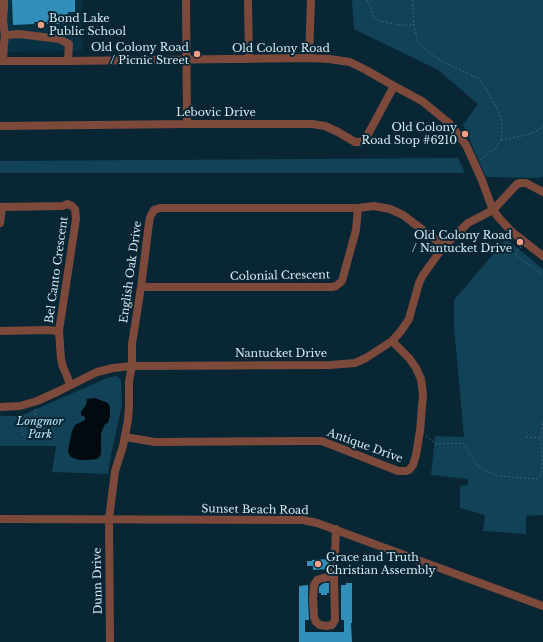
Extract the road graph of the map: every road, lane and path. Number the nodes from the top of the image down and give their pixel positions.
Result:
1 (4, 0) edge
2 (186, 0) edge
3 (248, 0) edge
4 (311, 0) edge
5 (367, 0) edge
6 (413, 0) edge
7 (414, 25) junction
8 (5, 38) junction
9 (309, 58) junction
10 (249, 59) junction
11 (187, 60) junction
12 (2, 61) edge
13 (68, 61) junction
14 (394, 86) junction
15 (187, 124) junction
16 (0, 126) edge
17 (543, 126) edge
18 (500, 140) junction
19 (475, 164) junction
20 (543, 192) edge
21 (1, 207) edge
22 (358, 208) junction
23 (493, 210) junction
24 (0, 223) edge
25 (525, 241) junction
26 (444, 246) junction
27 (543, 256) edge
28 (543, 274) edge
29 (141, 287) junction
30 (0, 331) edge
31 (59, 331) junction
32 (392, 341) junction
33 (132, 366) junction
34 (70, 385) junction
35 (0, 408) edge
36 (35, 409) dead end
37 (21, 414) dead end
38 (34, 421) junction
39 (543, 421) edge
40 (31, 422) junction
41 (420, 431) junction
42 (36, 435) junction
43 (125, 437) junction
44 (526, 437) dead end
45 (542, 437) edge
46 (0, 519) edge
47 (109, 520) junction
48 (336, 530) junction
49 (334, 576) junction
50 (543, 606) edge
51 (110, 642) edge

1 - 8 street
2 - 11 street
3 - 10 street
4 - 9 street
5 - 7 path
6 - 7 path
7 - 18 path
8 - 12 street
8 - 13 street
9 - 10 street, Old Colony Road
9 - 14 street, Old Colony Road
10 - 11 street, Old Colony Road
11 - 13 street, Old Colony Road
11 - 15 street
12 - 13 street, Old Colony Road
14 - 15 street, Lebovic Drive
14 - 19 street, Old Colony Road
15 - 16 street, Lebovic Drive
17 - 18 path
18 - 19 path
19 - 23 street, Old Colony Road
20 - 23 street
21 - 24 street
21 - 31 street, Bel Canto Crescent
22 - 26 street, English Oak Drive
22 - 29 street, Colonial Crescent
22 - 29 street, English Oak Drive
23 - 25 street, Old Colony Road
23 - 26 street, Nantucket Drive
25 - 27 street, Old Colony Road
25 - 28 path
26 - 32 street, Nantucket Drive
29 - 33 street, English Oak Drive
30 - 31 street
31 - 34 street, Bel Canto Crescent
32 - 33 street, Nantucket Drive
32 - 41 street, Antique Drive
33 - 34 street, Nantucket Drive
33 - 43 street, English Oak Drive
34 - 35 street, Nantucket Drive
36 - 38 path
37 - 40 path
38 - 40 path
38 - 42 path
39 - 45 path
40 - 42 path
40 - 42 path
41 - 43 street, Antique Drive
41 - 45 path
43 - 47 street, English Oak Drive
44 - 45 path
46 - 47 street, Sunset Beach Road
47 - 48 street, Sunset Beach Road
47 - 51 street, Dunn Drive
48 - 49 street
48 - 50 street, Sunset Beach Road
49 - 49 street

